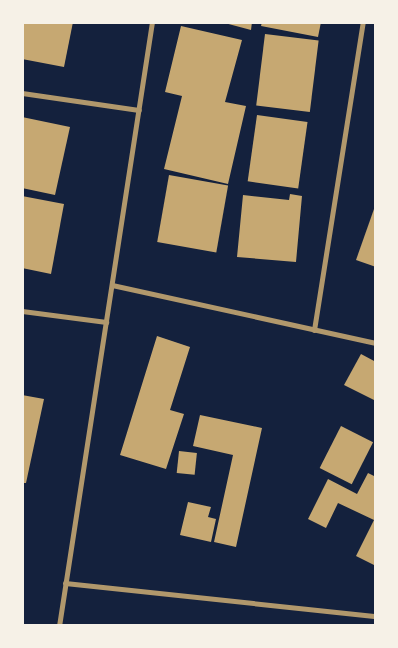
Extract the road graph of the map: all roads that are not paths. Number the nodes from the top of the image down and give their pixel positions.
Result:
1 (152, 22) edge
2 (363, 22) edge
3 (22, 93) edge
4 (139, 110) junction
5 (112, 285) junction
6 (22, 311) edge
7 (106, 322) junction
8 (314, 330) junction
9 (376, 344) edge
10 (66, 583) junction
11 (376, 616) edge
12 (59, 626) edge

1 - 4 street
2 - 8 street
3 - 4 street
4 - 5 street
5 - 7 street
5 - 8 street
6 - 7 street
7 - 10 street
8 - 9 street
10 - 11 street
10 - 12 street

